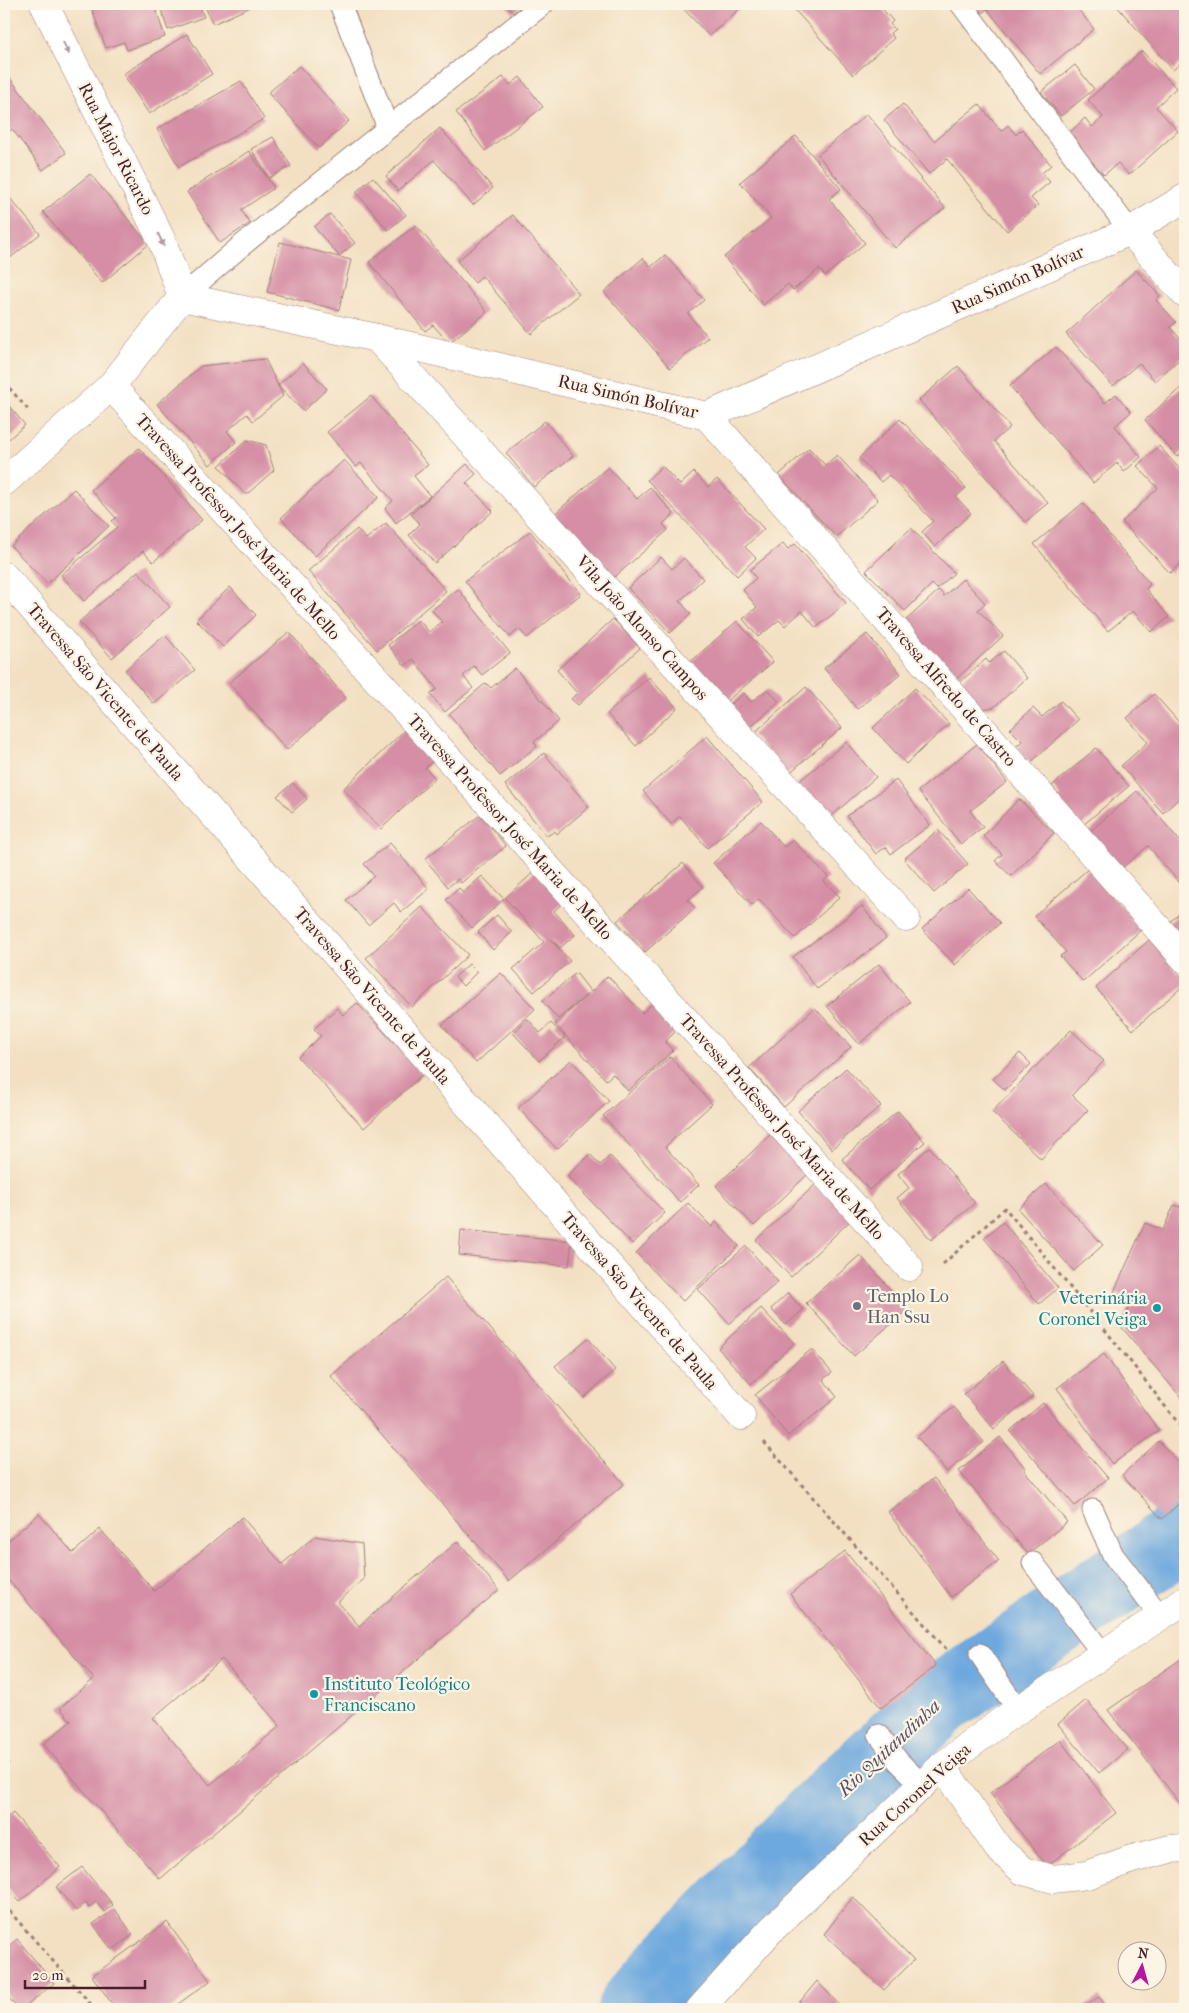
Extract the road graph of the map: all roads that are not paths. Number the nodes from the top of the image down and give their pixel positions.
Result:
1 (44, 4) edge
2 (340, 4) edge
3 (542, 4) edge
4 (961, 4) edge
5 (388, 128) junction
6 (1185, 198) edge
7 (1130, 231) junction
8 (1185, 294) edge
9 (182, 297) junction
10 (377, 338) junction
11 (111, 386) junction
12 (707, 416) junction
13 (4, 482) edge
14 (4, 576) edge
15 (906, 918) dead end
16 (1185, 959) edge
17 (908, 1267) road end
18 (741, 1416) road end
19 (1093, 1510) dead end
20 (1033, 1563) dead end
21 (1185, 1600) edge
22 (1160, 1616) junction
23 (980, 1654) dead end
24 (1103, 1654) junction
25 (1018, 1710) junction
26 (879, 1735) dead end
27 (942, 1766) junction
28 (922, 1785) junction
29 (1185, 1848) edge
30 (700, 2009) edge

1 -> 9 street, Rua Major Ricardo
2 - 5 lane
3 - 5 lane
4 - 7 lane
5 - 9 lane
6 - 7 street, Rua Simón Bolívar
7 - 8 street
7 - 12 street, Rua Simón Bolívar
9 - 10 street, Rua Simón Bolívar
9 - 11 street
10 - 12 street, Rua Simón Bolívar
10 - 15 street, Vila João Alonso Campos
11 - 13 street
11 - 17 street, Travessa Professor José Maria de Mello
12 - 16 street, Travessa Alfredo de Castro
14 - 18 street, Travessa São Vicente de Paula
19 - 22 lane
20 - 24 lane
21 - 22 street, Rua Coronel Veiga
22 - 24 street, Rua Coronel Veiga
23 - 25 lane
24 - 25 street, Rua Coronel Veiga
25 - 27 street, Rua Coronel Veiga
26 - 28 lane
27 - 28 street, Rua Coronel Veiga
27 - 29 street
28 - 30 street, Rua Coronel Veiga

